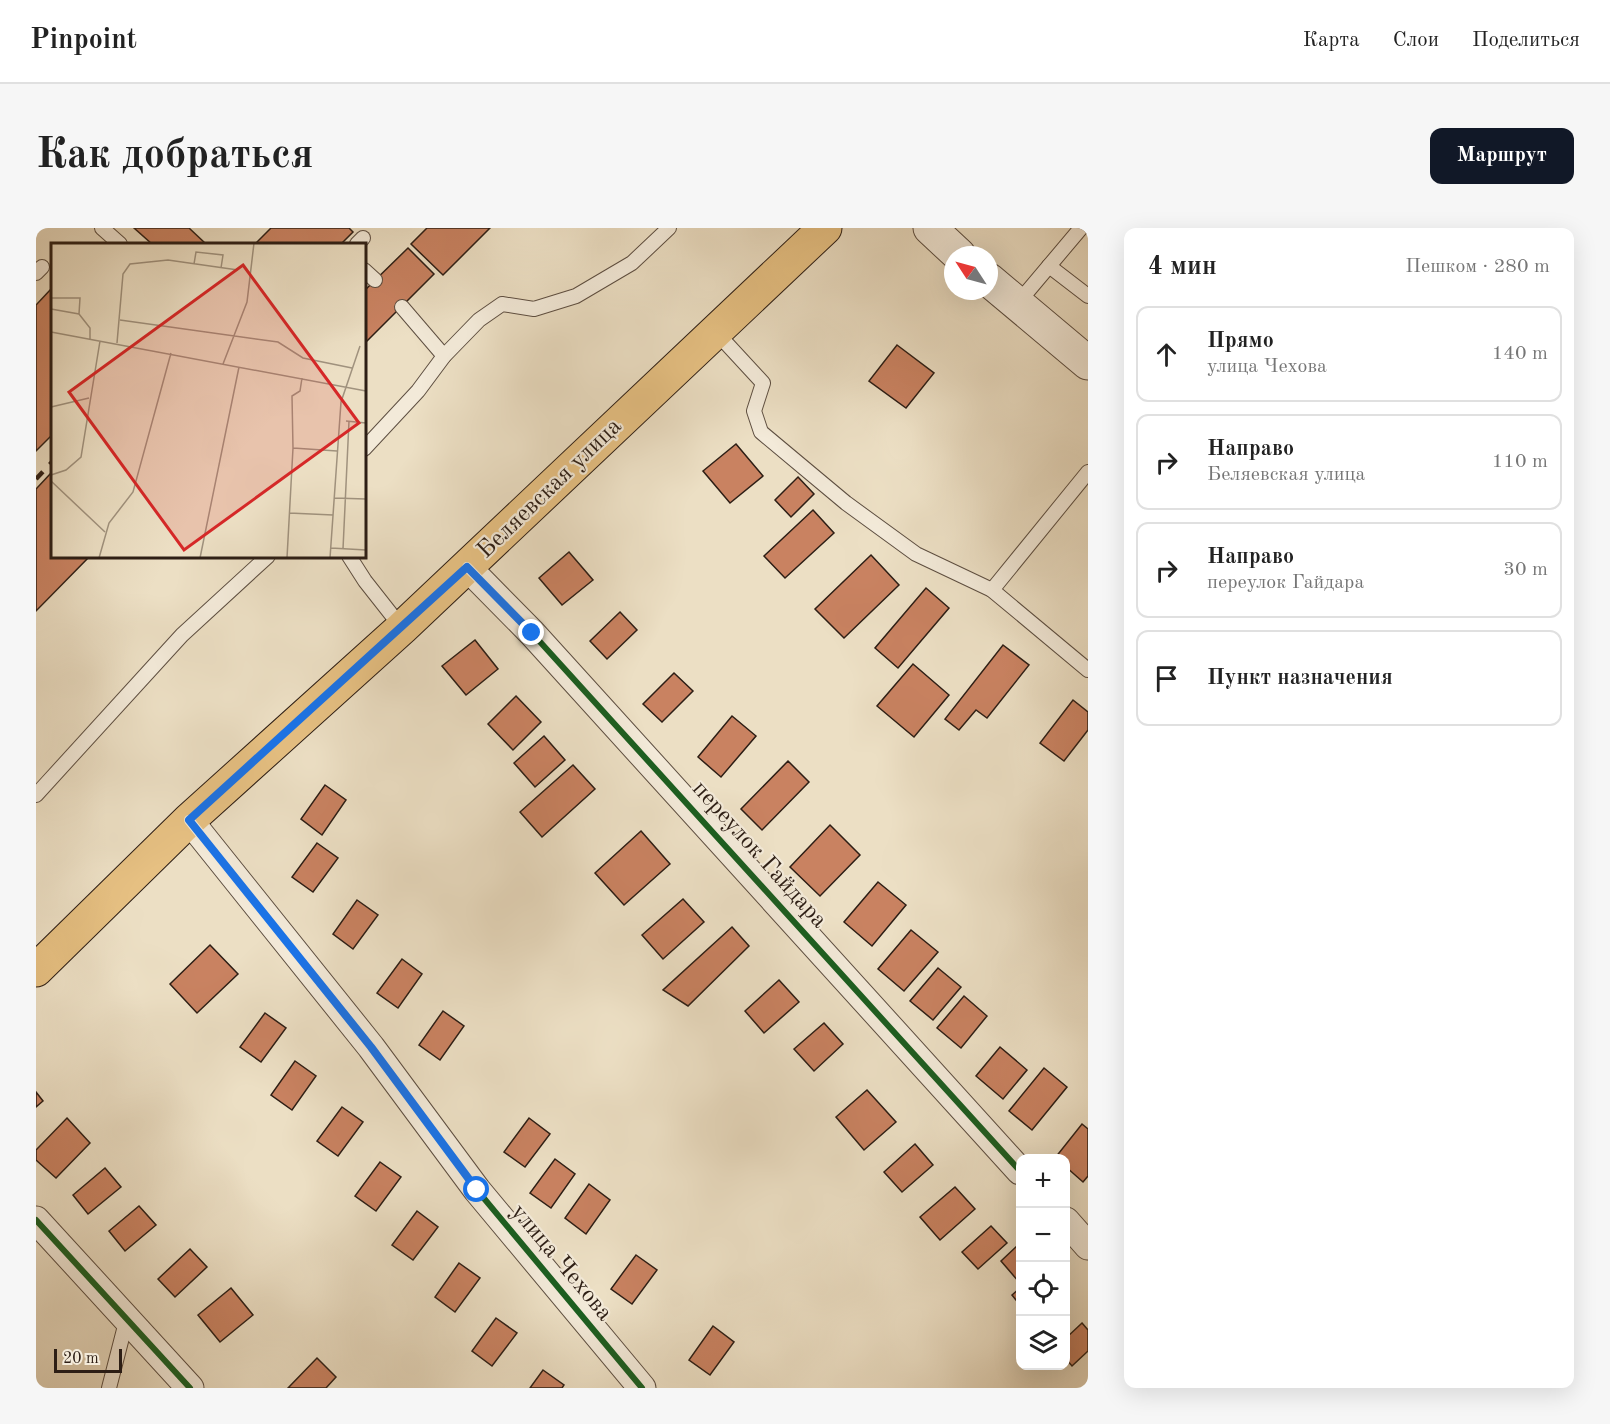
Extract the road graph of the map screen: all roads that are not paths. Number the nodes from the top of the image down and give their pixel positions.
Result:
1 (102, 228) edge
2 (669, 228) edge
3 (825, 228) edge
4 (930, 228) edge
5 (1081, 228) edge
6 (119, 243) edge
7 (949, 246) edge
8 (1049, 266) junction
9 (366, 272) edge
10 (375, 280) dead end
11 (998, 288) edge
12 (1088, 296) edge
13 (1017, 304) junction
14 (402, 307) dead end
15 (715, 331) junction
16 (444, 356) junction
17 (1088, 363) edge
18 (366, 447) edge
19 (1088, 472) edge
20 (266, 558) edge
21 (350, 558) edge
22 (467, 567) junction
23 (992, 590) junction
24 (402, 628) junction
25 (1088, 670) edge
26 (36, 795) edge
27 (189, 820) junction
28 (36, 970) edge
29 (1016, 1167) edge
30 (36, 1220) edge
31 (1070, 1226) edge
32 (1088, 1246) edge
33 (127, 1318) junction
34 (110, 1388) edge
35 (190, 1388) edge
36 (642, 1388) edge

1 - 6 lane
2 - 16 lane
3 - 15 main road, Беляевская улица
4 - 7 street
5 - 8 lane
8 - 12 lane
8 - 13 lane
9 - 10 lane
11 - 13 street
13 - 17 street
14 - 16 lane
15 - 22 main road, Беляевская улица
15 - 23 lane
16 - 18 lane
19 - 23 lane
20 - 26 lane
21 - 24 lane
22 - 24 main road, Беляевская улица
22 - 29 street, переулок Гайдара
23 - 25 lane
24 - 27 main road, Беляевская улица
27 - 28 main road, Беляевская улица
27 - 36 street, улица Чехова
30 - 33 street
31 - 32 street
33 - 34 lane
33 - 35 street

